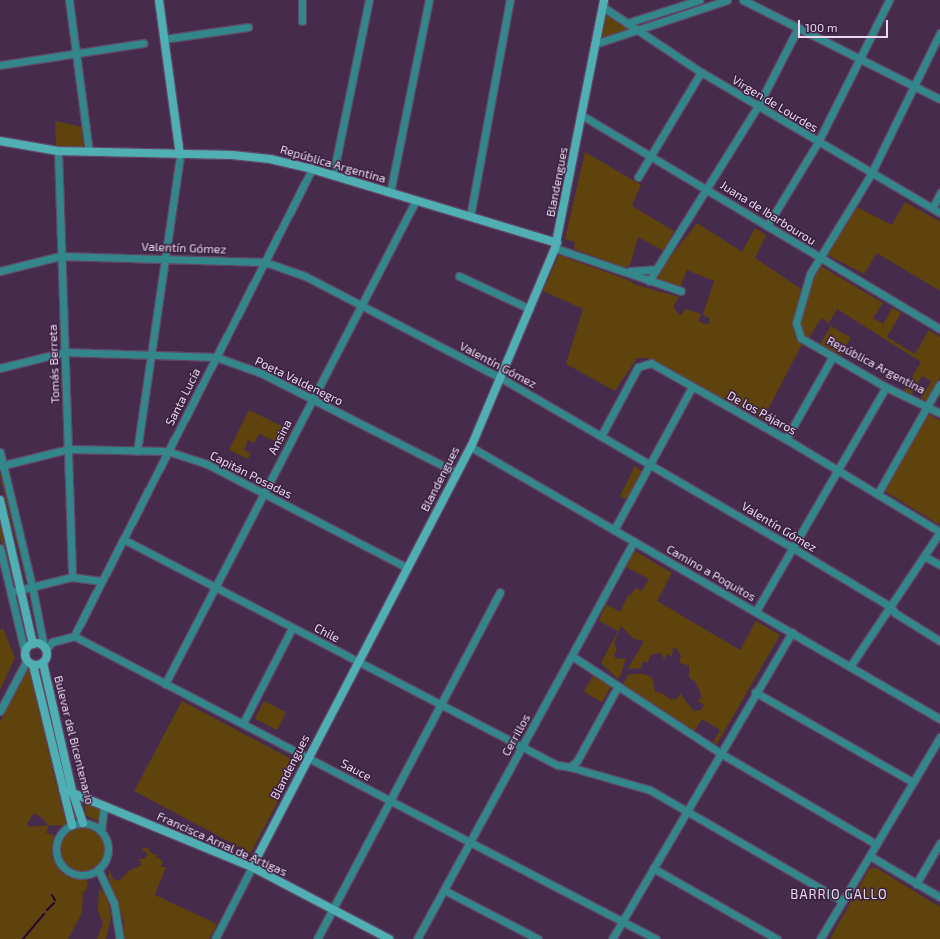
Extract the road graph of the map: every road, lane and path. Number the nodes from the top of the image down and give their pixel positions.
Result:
1 (69, 0) edge
2 (160, 0) edge
3 (302, 0) edge
4 (369, 0) edge
5 (429, 0) edge
6 (510, 0) edge
7 (699, 0) edge
8 (727, 0) edge
9 (743, 0) edge
10 (890, 0) edge
11 (603, 4) edge
12 (302, 21) dead end
13 (627, 23) junction
14 (248, 27) dead end
15 (798, 28) junction
16 (638, 31) junction
17 (940, 33) edge
18 (164, 39) junction
19 (143, 43) dead end
20 (595, 44) junction
21 (77, 53) junction
22 (860, 59) junction
23 (0, 65) edge
24 (701, 72) junction
25 (915, 87) junction
26 (940, 99) edge
27 (758, 106) junction
28 (583, 116) junction
29 (0, 141) edge
30 (818, 142) junction
31 (58, 151) junction
32 (89, 152) junction
33 (180, 155) junction
34 (651, 155) junction
35 (312, 169) junction
36 (871, 174) junction
37 (333, 176) junction
38 (638, 177) dead end
39 (708, 189) junction
40 (390, 193) junction
41 (940, 193) edge
42 (416, 200) junction
43 (933, 207) junction
44 (940, 213) edge
45 (470, 217) junction
46 (767, 226) junction
47 (556, 245) junction
48 (60, 256) junction
49 (819, 258) junction
50 (166, 259) junction
51 (265, 262) junction
52 (656, 269) junction
53 (0, 271) edge
54 (628, 272) junction
55 (459, 276) dead end
56 (649, 281) junction
57 (681, 291) dead end
58 (362, 306) junction
59 (530, 309) junction
60 (940, 329) edge
61 (64, 352) junction
62 (151, 354) junction
63 (832, 356) junction
64 (216, 357) junction
65 (0, 368) edge
66 (501, 378) junction
67 (940, 384) edge
68 (692, 387) junction
69 (886, 387) junction
70 (312, 399) junction
71 (927, 406) junction
72 (940, 413) edge
73 (601, 436) junction
74 (786, 439) junction
75 (471, 447) junction
76 (68, 450) junction
77 (136, 451) junction
78 (0, 452) edge
79 (167, 452) junction
80 (2, 465) edge
81 (652, 465) junction
82 (838, 470) junction
83 (457, 473) junction
84 (264, 493) junction
85 (878, 493) junction
86 (0, 500) edge
87 (614, 530) junction
88 (940, 532) edge
89 (123, 539) junction
90 (634, 541) junction
91 (0, 548) edge
92 (793, 548) junction
93 (924, 556) junction
94 (940, 565) edge
95 (408, 568) junction
96 (72, 577) junction
97 (101, 581) junction
98 (32, 586) junction
99 (215, 588) junction
100 (20, 589) junction
101 (500, 592) dead end
102 (11, 594) junction
103 (890, 607) junction
104 (756, 611) junction
105 (292, 628) junction
106 (792, 632) junction
107 (74, 636) junction
108 (940, 641) edge
109 (33, 644) junction
110 (45, 648) junction
111 (572, 656) junction
112 (29, 660) junction
113 (358, 662) junction
114 (43, 663) junction
115 (851, 666) junction
116 (164, 684) junction
117 (618, 686) junction
118 (755, 692) junction
119 (440, 704) junction
120 (0, 711) edge
121 (940, 718) edge
122 (243, 723) junction
123 (940, 737) edge
124 (521, 747) junction
125 (720, 753) junction
126 (308, 758) junction
127 (570, 767) junction
128 (913, 782) junction
129 (63, 789) junction
130 (72, 791) junction
131 (388, 800) junction
132 (104, 806) junction
133 (687, 812) junction
134 (83, 823) junction
135 (72, 825) junction
136 (101, 831) junction
137 (470, 842) junction
138 (940, 843) edge
139 (876, 844) junction
140 (870, 856) junction
141 (252, 867) junction
142 (653, 868) junction
143 (98, 869) junction
144 (916, 884) junction
145 (444, 890) junction
146 (940, 897) edge
147 (842, 901) junction
148 (332, 909) junction
149 (622, 922) junction
150 (120, 939) edge
151 (215, 939) edge
152 (317, 939) edge
153 (389, 939) edge
154 (417, 939) edge
155 (538, 939) edge
156 (612, 939) edge
157 (656, 939) edge
158 (777, 939) edge
159 (820, 939) edge

1 - 21 street
2 - 18 street
3 - 12 street
4 - 37 street
5 - 40 street
6 - 45 street
7 - 13 street
8 - 16 street
9 - 15 street
10 - 22 street
11 - 13 street, Virgen de Lourdes
11 - 20 street, Blandengues
13 - 16 street, Virgen de Lourdes
14 - 18 street
15 - 22 street
15 - 27 street
16 - 20 street
16 - 24 street, Virgen de Lourdes
17 - 25 street
18 - 33 street
19 - 21 street
20 - 28 street, Blandengues
21 - 23 street
21 - 32 street
22 - 25 street
22 - 30 street
24 - 27 street, Virgen de Lourdes
24 - 34 street
25 - 26 street
25 - 36 street
27 - 30 street, Virgen de Lourdes
27 - 39 street
28 - 34 street, Juana de Ibarbourou
28 - 47 street, Blandengues
29 - 31 street, República Argentina
30 - 36 street, Virgen de Lourdes
30 - 46 street
31 - 32 street, República Argentina
31 - 48 street, Tomás Berreta
32 - 33 street, República Argentina
33 - 35 street, República Argentina
33 - 50 street
34 - 38 street
34 - 39 street, Juana de Ibarbourou
35 - 37 street, República Argentina
35 - 51 street, Santa Lucía
36 - 43 street, Virgen de Lourdes
36 - 49 street
37 - 40 street, República Argentina
39 - 46 street, Juana de Ibarbourou
39 - 52 street
40 - 42 street, República Argentina
41 - 43 street
42 - 45 street, República Argentina
42 - 58 street, Ansina
43 - 44 street, Virgen de Lourdes
45 - 47 street, República Argentina
46 - 49 street, Juana de Ibarbourou
47 - 54 street, República Argentina
47 - 59 street, Blandengues
48 - 50 street, Valentín Gómez
48 - 53 street, Valentín Gómez
48 - 61 street, Tomás Berreta
49 - 60 street, Juana de Ibarbourou
49 - 63 street, República Argentina
50 - 51 street, Valentín Gómez
50 - 62 street
51 - 58 street, Valentín Gómez
51 - 64 street, Santa Lucía
52 - 54 street
52 - 56 street
54 - 56 street, República Argentina
55 - 59 street
56 - 57 street, República Argentina
58 - 66 street, Valentín Gómez
58 - 70 street, Ansina
59 - 66 street, Blandengues
61 - 62 street, Poeta Valdenegro
61 - 65 street, Poeta Valdenegro
61 - 76 street, Tomás Berreta
62 - 64 street, Poeta Valdenegro
62 - 77 street
63 - 69 street, República Argentina
63 - 74 street
64 - 70 street, Poeta Valdenegro
64 - 79 street, Santa Lucía
66 - 73 street, Valentín Gómez
66 - 75 street, Blandengues
67 - 71 street
68 - 73 street, De los Pájaros
68 - 74 street, De los Pájaros
68 - 81 street
69 - 71 street, República Argentina
69 - 82 street
70 - 83 street, Poeta Valdenegro
70 - 84 street, Ansina
71 - 72 street, República Argentina
71 - 85 street
73 - 81 street, Valentín Gómez
74 - 82 street, De los Pájaros
75 - 83 street, Blandengues
75 - 87 street, Camino a Poquitos
76 - 77 street, Capitán Posadas
76 - 80 street, Capitán Posadas
76 - 96 street, Tomás Berreta
77 - 79 street, Capitán Posadas
78 - 80 street
79 - 84 street, Capitán Posadas
79 - 89 street, Santa Lucía
80 - 98 street
81 - 87 street
81 - 92 street, Valentín Gómez
82 - 85 street, De los Pájaros
82 - 92 street
83 - 95 street, Blandengues
84 - 95 street, Capitán Posadas
84 - 99 street, Ansina
85 - 88 street, De los Pájaros
86 - 100 street
87 - 90 street, Camino a Poquitos
88 - 93 street
89 - 97 street, Santa Lucía
89 - 99 street, Chile
90 - 104 street, Camino a Poquitos
90 - 111 street, Cerrillos
91 - 102 street
92 - 103 street, Valentín Gómez
92 - 104 street
93 - 94 street
93 - 103 street
95 - 113 street, Blandengues
96 - 97 street
96 - 98 street
97 - 107 street, Santa Lucía
98 - 100 street
98 - 110 street
99 - 105 street, Chile
99 - 116 street, Ansina
100 - 102 street
100 - 109 street
101 - 119 street
102 - 112 street
103 - 108 street, Valentín Gómez
103 - 115 street
104 - 106 street, Camino a Poquitos
105 - 113 street, Chile
105 - 122 street
106 - 115 street, Camino a Poquitos
106 - 118 street
107 - 110 street
107 - 116 street, Sauce
109 - 110 street
109 - 112 street
110 - 114 street
111 - 117 street
111 - 124 street, Cerrillos
112 - 114 street
112 - 120 street
112 - 129 street, Bulevar del Bicentenario
113 - 119 street, Chile
113 - 126 street, Blandengues
114 - 130 street, Bulevar del Bicentenario
115 - 121 street, Camino a Poquitos
116 - 122 street, Sauce
117 - 125 street
117 - 127 street
118 - 125 street
118 - 128 street
119 - 124 street, Chile
119 - 131 street
122 - 126 street, Sauce
123 - 128 street
124 - 127 street, Chile
124 - 137 street, Cerrillos
125 - 133 street
125 - 139 street
126 - 131 street, Sauce
126 - 141 street, Blandengues
127 - 133 street, Chile
128 - 139 street
129 - 130 street, Francisca Arnal de Artigas
129 - 135 street, Bulevar del Bicentenario
130 - 132 street, Francisca Arnal de Artigas
130 - 134 street, Bulevar del Bicentenario
131 - 137 street, Sauce
131 - 148 street
132 - 136 street
132 - 141 street, Francisca Arnal de Artigas
133 - 142 street
133 - 147 street, Chile
134 - 135 street, Bulevar del Bicentenario
134 - 136 street, Bulevar del Bicentenario
135 - 143 street
136 - 143 street
137 - 145 street, Cerrillos
137 - 149 street, Sauce
138 - 144 street
139 - 140 street
140 - 144 street
140 - 147 street
141 - 148 street, Francisca Arnal de Artigas
141 - 151 street, Blandengues
142 - 149 street
142 - 158 street
143 - 150 street
144 - 146 street
145 - 154 street, Cerrillos
145 - 155 street
147 - 159 street
148 - 152 street
148 - 153 street, Francisca Arnal de Artigas
149 - 156 street
149 - 157 street, Sauce

